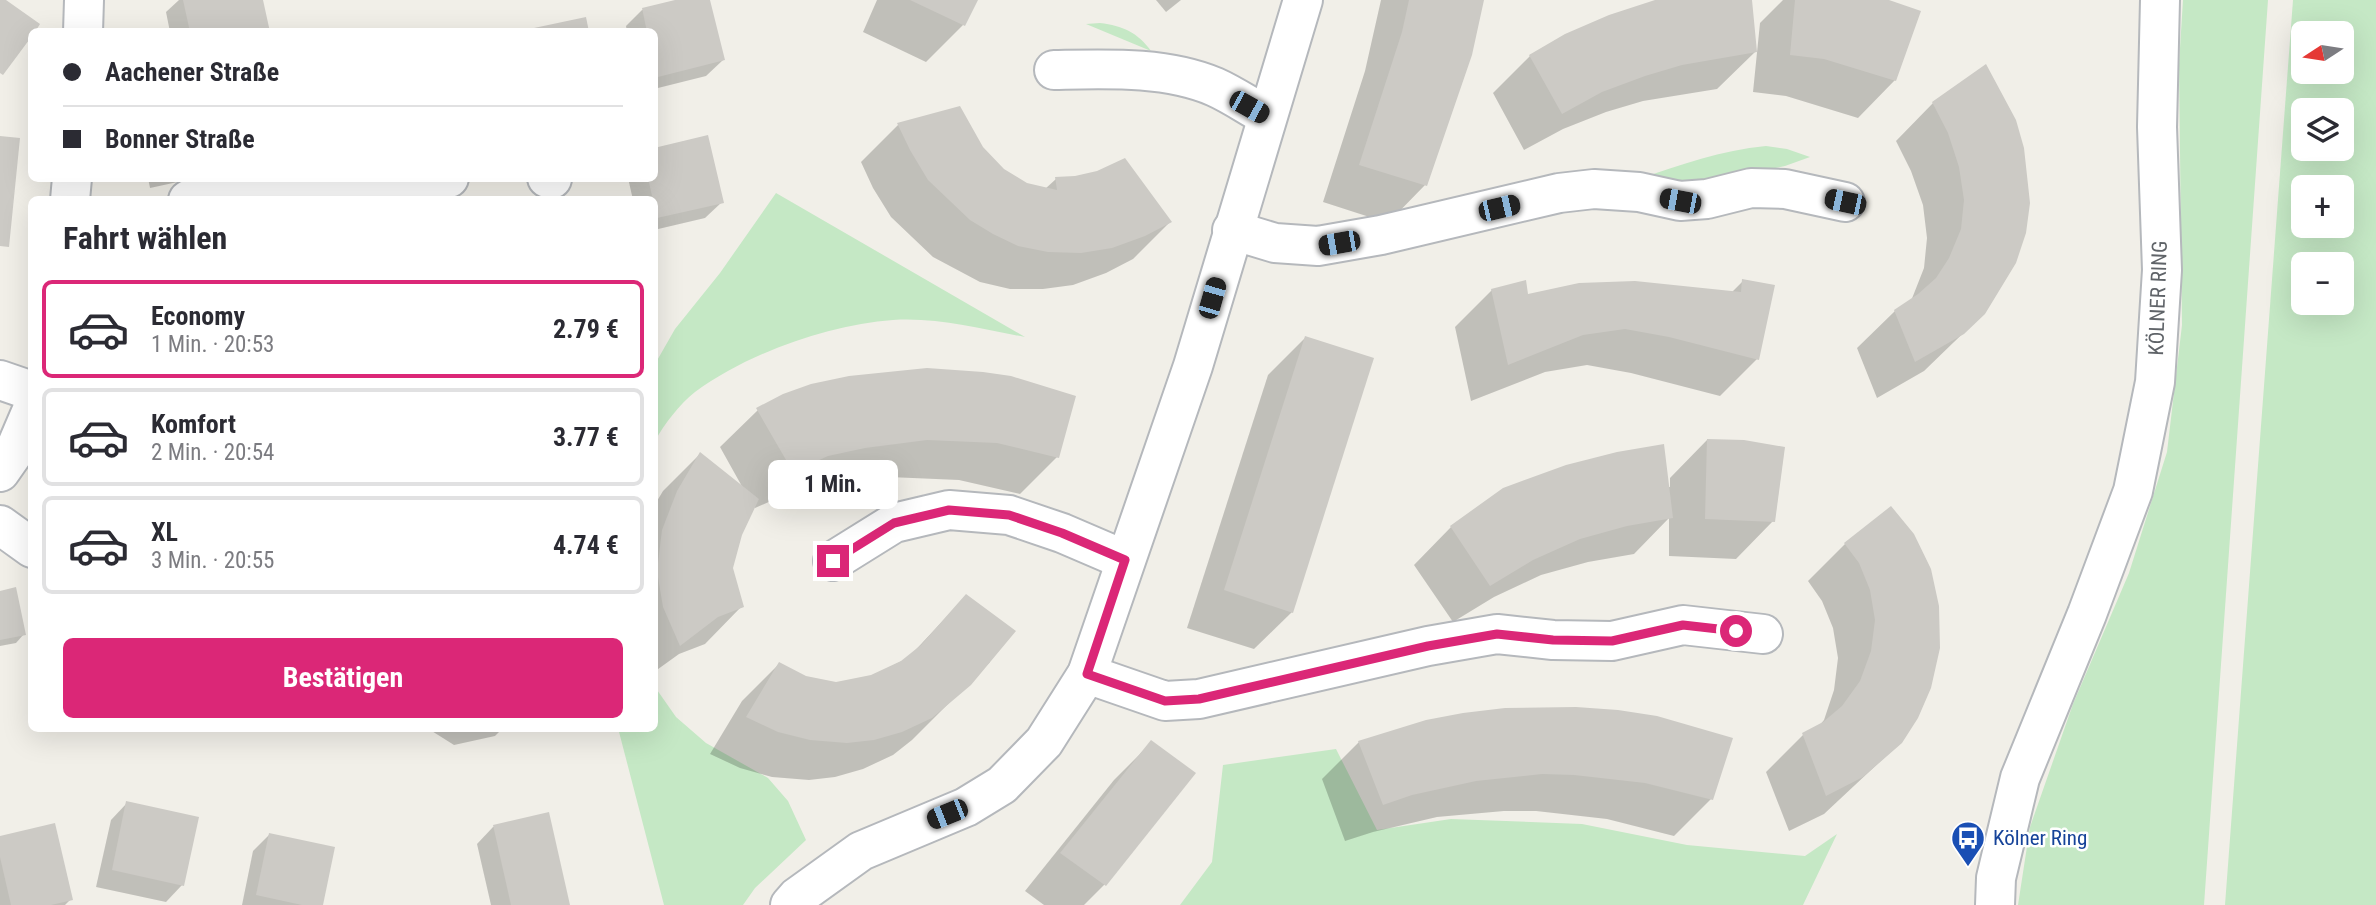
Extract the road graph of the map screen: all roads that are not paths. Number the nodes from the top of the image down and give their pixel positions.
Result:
1 (84, 0) edge
2 (1303, 0) edge
3 (2160, 0) edge
4 (83, 28) edge
5 (1054, 70) dead end
6 (1267, 116) junction
7 (430, 182) edge
8 (208, 196) edge
9 (345, 196) edge
10 (364, 196) edge
11 (1845, 202) dead end
12 (1232, 230) junction
13 (0, 380) edge
14 (28, 390) edge
15 (28, 419) edge
16 (0, 472) edge
17 (0, 525) edge
18 (28, 545) edge
19 (1125, 560) junction
20 (833, 561) dead end
21 (1763, 634) dead end
22 (1087, 674) junction
23 (790, 905) edge
24 (1995, 905) edge

1 - 4 street
2 - 6 street
3 - 24 street, KÖLNER RING
5 - 6 street
6 - 12 street
7 - 10 street
8 - 9 street
11 - 12 street
12 - 19 street
13 - 14 street
15 - 16 street
17 - 18 street
19 - 20 street
19 - 22 street
21 - 22 street
22 - 23 street

